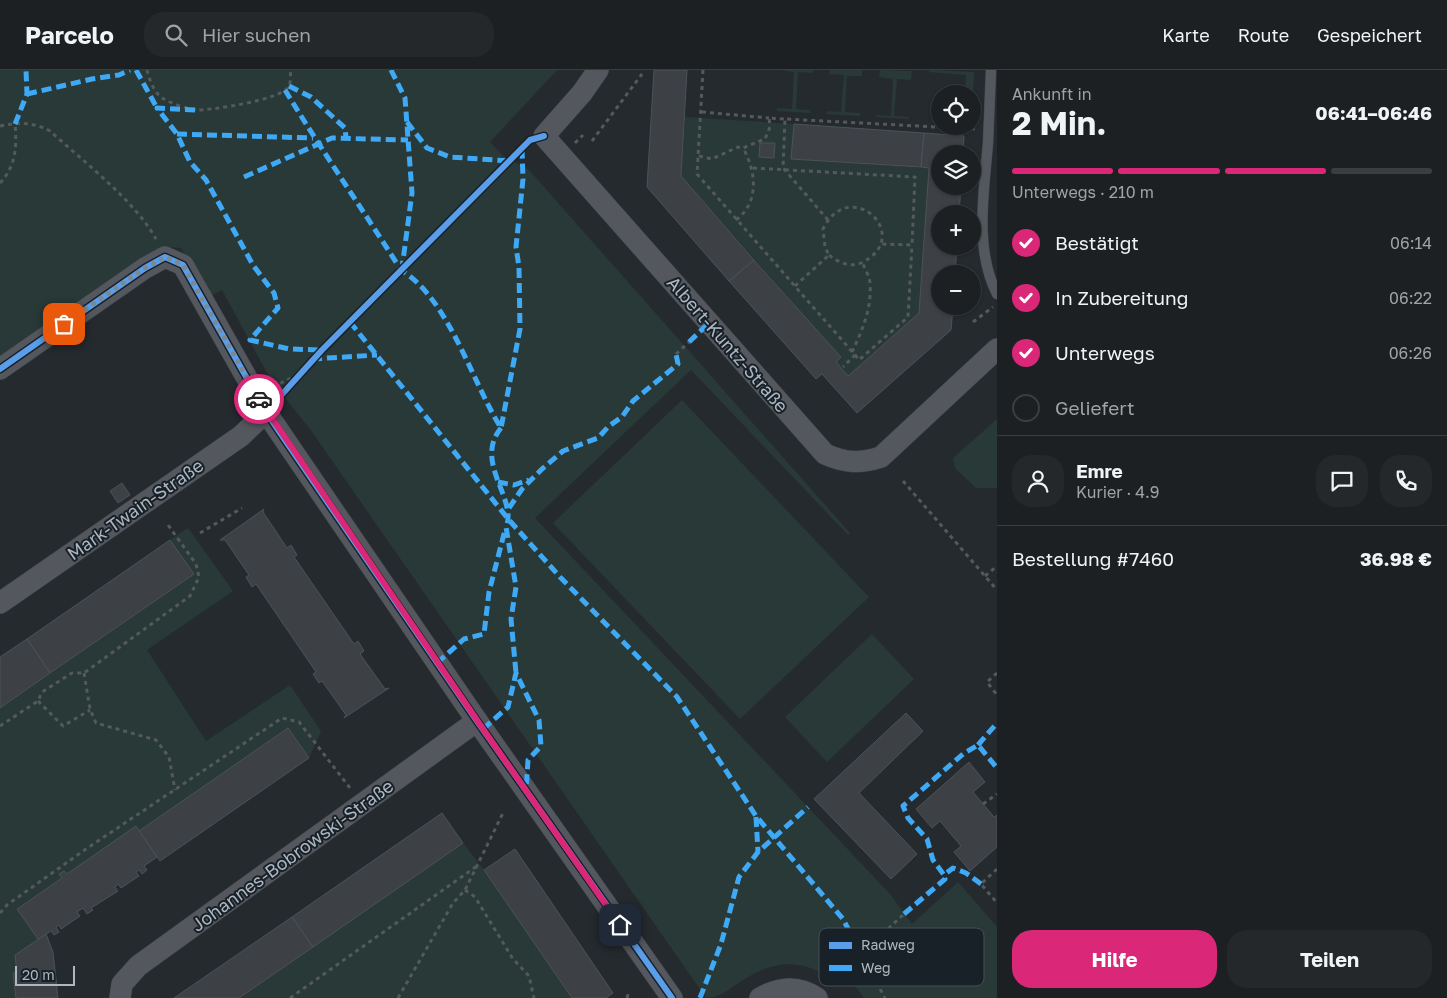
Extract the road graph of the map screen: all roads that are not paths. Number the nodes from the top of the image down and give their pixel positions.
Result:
1 (598, 70) edge
2 (992, 70) edge
3 (994, 82) edge
4 (997, 294) edge
5 (997, 349) edge
6 (0, 369) edge
7 (266, 412) junction
8 (0, 603) edge
9 (477, 721) junction
10 (813, 996) edge
11 (120, 998) edge
12 (672, 998) edge
13 (760, 998) edge

1 - 5 street, Albert-Kuntz-Straße
2 - 3 lane
3 - 4 lane
6 - 7 street
7 - 8 street, Mark-Twain-Straße
7 - 9 street
9 - 11 street, Johannes-Bobrowski-Straße
9 - 12 street
10 - 13 street

